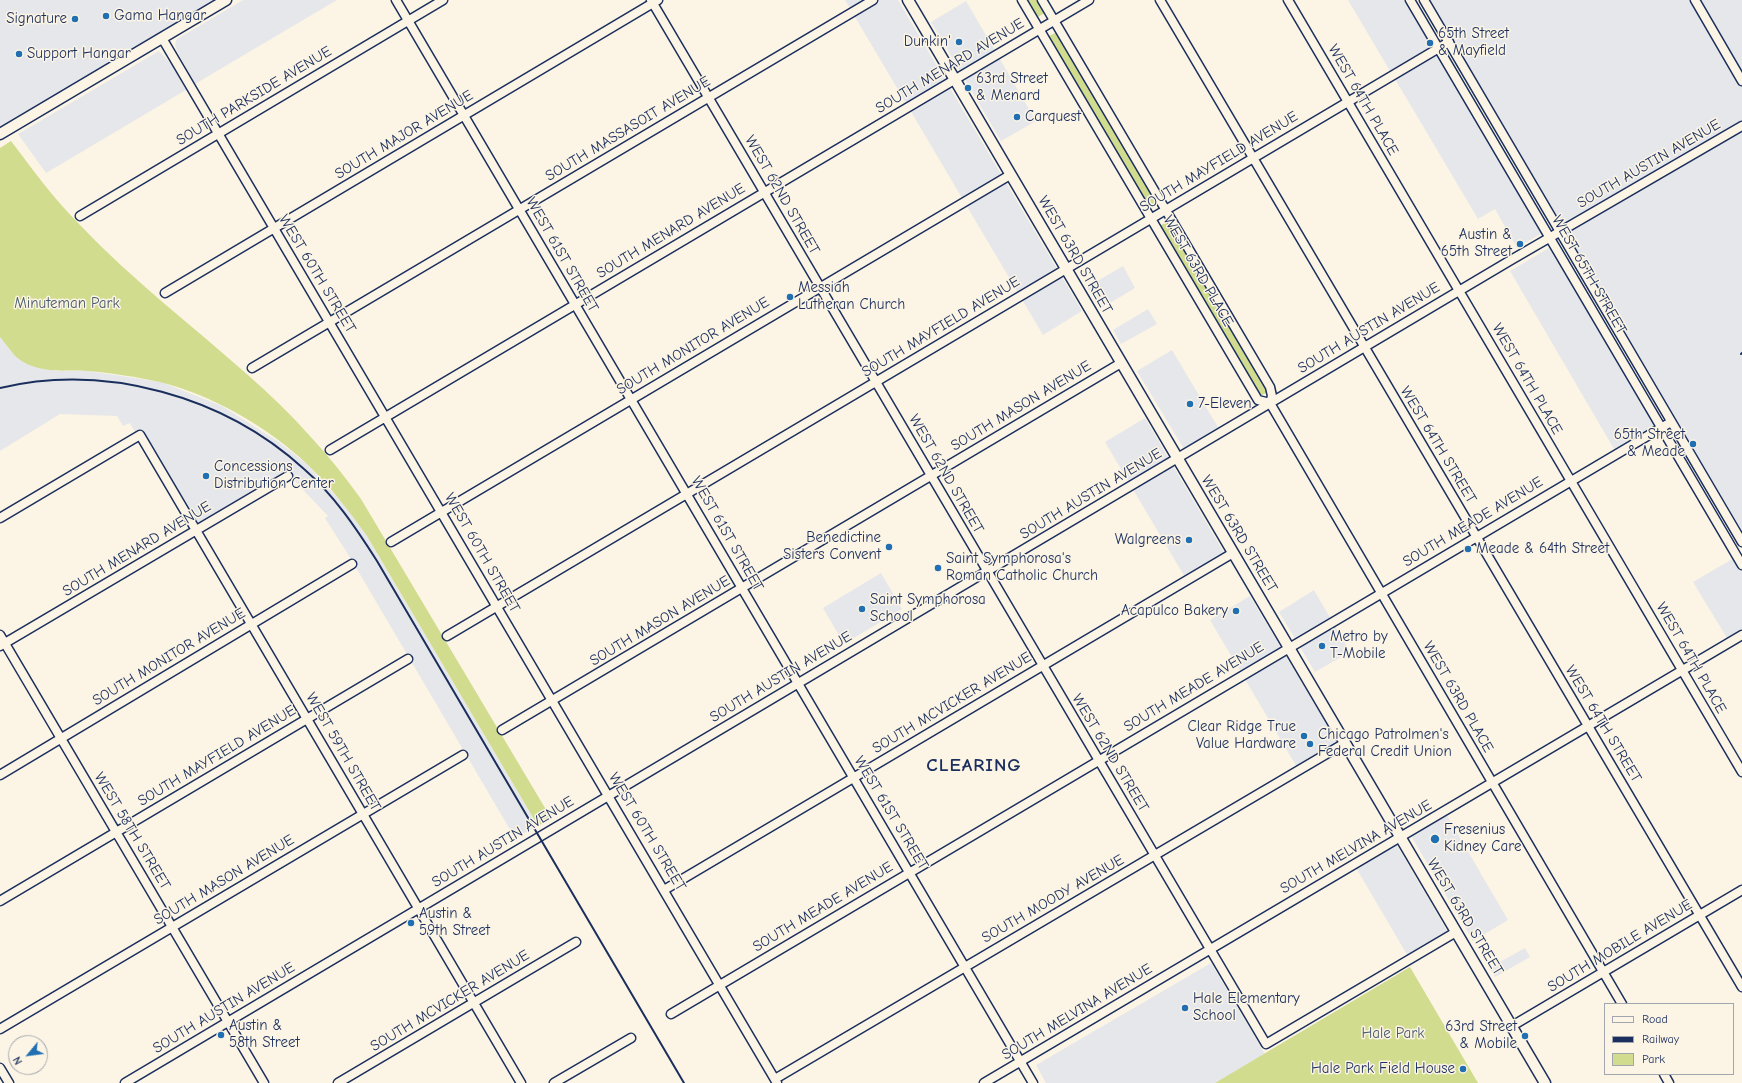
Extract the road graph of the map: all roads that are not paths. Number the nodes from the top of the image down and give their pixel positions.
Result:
1 (226, 0) edge
2 (396, 0) edge
3 (443, 0) edge
4 (873, 0) edge
5 (908, 0) edge
6 (1022, 0) edge
7 (1042, 0) edge
8 (1089, 0) edge
9 (1160, 0) edge
10 (1288, 0) edge
11 (1410, 0) edge
12 (1424, 0) edge
13 (1695, 0) edge
14 (654, 1) edge
15 (1054, 20) junction
16 (408, 21) junction
17 (1040, 29) junction
18 (162, 38) junction
19 (1449, 42) junction
20 (1438, 48) junction
21 (954, 80) junction
22 (1742, 81) edge
23 (708, 98) junction
24 (1348, 102) junction
25 (464, 116) junction
26 (1742, 126) edge
27 (0, 134) edge
28 (218, 134) junction
29 (1253, 158) junction
30 (1010, 175) junction
31 (764, 192) junction
32 (520, 210) junction
33 (1166, 210) junction
34 (80, 216) dead end
35 (1151, 219) junction
36 (274, 228) junction
37 (1560, 231) junction
38 (1550, 237) junction
39 (1066, 270) junction
40 (820, 287) junction
41 (1459, 291) junction
42 (165, 293) dead end
43 (576, 306) junction
44 (330, 323) junction
45 (1365, 347) junction
46 (1121, 363) junction
47 (252, 368) dead end
48 (1641, 369) junction
49 (1631, 375) junction
50 (876, 382) junction
51 (631, 399) junction
52 (1270, 403) junction
53 (386, 417) junction
54 (1671, 422) junction
55 (1661, 427) junction
56 (330, 450) dead end
57 (1177, 459) junction
58 (288, 476) dead end
59 (931, 476) junction
60 (1571, 481) junction
61 (687, 494) junction
62 (441, 512) junction
63 (0, 518) edge
64 (196, 530) junction
65 (1476, 537) junction
66 (391, 542) dead end
67 (1742, 542) edge
68 (1233, 553) junction
69 (352, 564) dead end
70 (1742, 565) edge
71 (987, 571) junction
72 (742, 588) junction
73 (1381, 593) junction
74 (497, 607) junction
75 (251, 624) junction
76 (0, 635) edge
77 (1742, 635) edge
78 (447, 636) dead end
79 (3, 645) edge
80 (1289, 647) junction
81 (408, 659) dead end
82 (1043, 666) junction
83 (1682, 670) junction
84 (798, 684) junction
85 (553, 701) junction
86 (307, 719) junction
87 (1588, 726) junction
88 (502, 730) dead end
89 (61, 739) junction
90 (1345, 743) junction
91 (463, 755) dead end
92 (1098, 760) junction
93 (1742, 772) edge
94 (0, 775) edge
95 (854, 778) junction
96 (1492, 783) junction
97 (609, 796) junction
98 (363, 814) junction
99 (117, 832) junction
100 (1400, 837) junction
101 (1155, 856) junction
102 (910, 872) junction
103 (664, 890) junction
104 (1742, 890) edge
105 (0, 902) edge
106 (418, 909) junction
107 (1699, 915) junction
108 (172, 927) junction
109 (1456, 932) junction
110 (576, 942) dead end
111 (1210, 949) junction
112 (966, 966) junction
113 (1603, 972) junction
114 (721, 984) junction
115 (1742, 987) edge
116 (473, 1003) junction
117 (1621, 1003) edge
118 (671, 1014) dead end
119 (228, 1022) junction
120 (1512, 1026) junction
121 (0, 1029) edge
122 (631, 1038) dead end
123 (1021, 1061) junction
124 (0, 1068) edge
125 (776, 1081) edge
126 (9, 1083) edge
127 (125, 1083) edge
128 (264, 1083) edge
129 (338, 1083) edge
130 (521, 1083) edge
131 (554, 1083) edge
132 (984, 1083) edge
133 (1033, 1083) edge
134 (1545, 1083) edge

1 - 18 main road
2 - 16 street, WEST 61ST STREET
3 - 16 street, SOUTH PARKSIDE AVENUE
4 - 23 street, SOUTH MASSASOIT AVENUE
5 - 21 main road, WEST 63RD STREET
6 - 17 street, WEST 63RD PLACE
7 - 15 street, WEST 63RD PLACE
8 - 15 street, SOUTH MENARD AVENUE
9 - 29 street, WEST 64TH STREET
10 - 24 street, WEST 64TH PLACE
11 - 20 street, WEST 65TH STREET
12 - 19 street, WEST 65TH STREET
13 - 22 street
14 - 23 street, WEST 62ND STREET
14 - 25 street, SOUTH MAJOR AVENUE
15 - 17 street, SOUTH MENARD AVENUE
15 - 33 street, WEST 63RD PLACE
16 - 25 street, WEST 61ST STREET
16 - 28 street, SOUTH PARKSIDE AVENUE
17 - 21 street, SOUTH MENARD AVENUE
17 - 35 street, WEST 63RD PLACE
18 - 27 main road
18 - 28 street, WEST 60TH STREET
19 - 20 street, SOUTH MAYFIELD AVENUE
19 - 37 street, WEST 65TH STREET
20 - 24 street, SOUTH MAYFIELD AVENUE
20 - 38 street, WEST 65TH STREET
21 - 30 main road, WEST 63RD STREET
21 - 31 street, SOUTH MENARD AVENUE
23 - 31 street, WEST 62ND STREET
23 - 32 street, SOUTH MASSASOIT AVENUE
24 - 29 street, SOUTH MAYFIELD AVENUE
24 - 41 street, WEST 64TH PLACE
25 - 32 street, WEST 61ST STREET
25 - 36 street, SOUTH MAJOR AVENUE
26 - 37 street, SOUTH AUSTIN AVENUE
28 - 34 street, SOUTH PARKSIDE AVENUE
28 - 36 street, WEST 60TH STREET
29 - 33 street, SOUTH MAYFIELD AVENUE
29 - 45 street, WEST 64TH STREET
30 - 39 main road, WEST 63RD STREET
30 - 40 street, SOUTH MONITOR AVENUE
31 - 40 street, WEST 62ND STREET
31 - 43 street, SOUTH MENARD AVENUE
32 - 43 street, WEST 61ST STREET
32 - 44 street, SOUTH MASSASOIT AVENUE
33 - 35 street, SOUTH MAYFIELD AVENUE
33 - 52 street, WEST 63RD PLACE
35 - 39 street, SOUTH MAYFIELD AVENUE
35 - 52 street, WEST 63RD PLACE
36 - 42 street, SOUTH MAJOR AVENUE
36 - 44 street, WEST 60TH STREET
37 - 38 street, SOUTH AUSTIN AVENUE
37 - 48 street, WEST 65TH STREET
38 - 41 street, SOUTH AUSTIN AVENUE
38 - 49 street, WEST 65TH STREET
39 - 46 main road, WEST 63RD STREET
39 - 50 street, SOUTH MAYFIELD AVENUE
40 - 50 street, WEST 62ND STREET
40 - 51 street, SOUTH MONITOR AVENUE
41 - 45 street, SOUTH AUSTIN AVENUE
41 - 60 street, WEST 64TH PLACE
43 - 51 street, WEST 61ST STREET
43 - 53 street, SOUTH MENARD AVENUE
44 - 47 street, SOUTH MASSASOIT AVENUE
44 - 53 street, WEST 60TH STREET
45 - 52 street, SOUTH AUSTIN AVENUE
45 - 65 street, WEST 64TH STREET
46 - 57 main road, WEST 63RD STREET
46 - 59 street, SOUTH MASON AVENUE
48 - 49 street
48 - 54 street, WEST 65TH STREET
49 - 55 street, WEST 65TH STREET
50 - 59 street, WEST 62ND STREET
50 - 61 street, SOUTH MAYFIELD AVENUE
51 - 61 street, WEST 61ST STREET
51 - 62 street, SOUTH MONITOR AVENUE
52 - 57 street, SOUTH AUSTIN AVENUE
52 - 73 street, WEST 63RD PLACE
53 - 56 street, SOUTH MENARD AVENUE
53 - 62 street, WEST 60TH STREET
54 - 55 street, SOUTH MEADE AVENUE
54 - 67 street, WEST 65TH STREET
55 - 60 street, SOUTH MEADE AVENUE
55 - 70 street, WEST 65TH STREET
57 - 68 main road, WEST 63RD STREET
57 - 71 street, SOUTH AUSTIN AVENUE
58 - 64 street, SOUTH MENARD AVENUE
59 - 71 street, WEST 62ND STREET
59 - 72 street, SOUTH MASON AVENUE
60 - 65 street, SOUTH MEADE AVENUE
60 - 83 street, WEST 64TH PLACE
61 - 72 street, WEST 61ST STREET
61 - 74 street, SOUTH MAYFIELD AVENUE
62 - 66 street, SOUTH MONITOR AVENUE
62 - 74 street, WEST 60TH STREET
63 - 64 street, WEST 59TH STREET
64 - 75 street, WEST 59TH STREET
64 - 79 street, SOUTH MENARD AVENUE
65 - 73 street, SOUTH MEADE AVENUE
65 - 87 street, WEST 64TH STREET
68 - 80 main road, WEST 63RD STREET
68 - 82 street, SOUTH MCVICKER AVENUE
69 - 75 street, SOUTH MONITOR AVENUE
71 - 82 street, WEST 62ND STREET
71 - 84 street, SOUTH AUSTIN AVENUE
72 - 84 street, WEST 61ST STREET
72 - 85 street, SOUTH MASON AVENUE
73 - 80 street, SOUTH MEADE AVENUE
73 - 96 street, WEST 63RD PLACE
74 - 78 street, SOUTH MAYFIELD AVENUE
74 - 85 street, WEST 60TH STREET
75 - 86 street, WEST 59TH STREET
75 - 89 street, SOUTH MONITOR AVENUE
76 - 79 street, WEST 58TH STREET
77 - 83 street, SOUTH MELVINA AVENUE
79 - 89 street, WEST 58TH STREET
80 - 90 main road, WEST 63RD STREET
80 - 92 street, SOUTH MEADE AVENUE
81 - 86 street, SOUTH MAYFIELD AVENUE
82 - 92 street, WEST 62ND STREET
82 - 95 street, SOUTH MCVICKER AVENUE
83 - 87 street, SOUTH MELVINA AVENUE
83 - 93 street, WEST 64TH PLACE
84 - 95 street, WEST 61ST STREET
84 - 97 street, SOUTH AUSTIN AVENUE
85 - 88 street, SOUTH MASON AVENUE
85 - 97 street, WEST 60TH STREET
86 - 98 street, WEST 59TH STREET
86 - 99 street, SOUTH MAYFIELD AVENUE
87 - 96 street, SOUTH MELVINA AVENUE
87 - 107 street, WEST 64TH STREET
89 - 94 street, SOUTH MONITOR AVENUE
89 - 99 street, WEST 58TH STREET
90 - 100 main road, WEST 63RD STREET
90 - 101 street, SOUTH MOODY AVENUE
91 - 98 street, SOUTH MASON AVENUE
92 - 101 street, WEST 62ND STREET
92 - 102 street, SOUTH MEADE AVENUE
95 - 102 street, WEST 61ST STREET
95 - 103 street, SOUTH MCVICKER AVENUE
96 - 100 street, SOUTH MELVINA AVENUE
96 - 113 street, WEST 63RD PLACE
97 - 103 street, WEST 60TH STREET
97 - 106 street, SOUTH AUSTIN AVENUE
98 - 106 street, WEST 59TH STREET
98 - 108 street, SOUTH MASON AVENUE
99 - 105 street, SOUTH MAYFIELD AVENUE
99 - 108 street, WEST 58TH STREET
100 - 109 main road, WEST 63RD STREET
100 - 111 street, SOUTH MELVINA AVENUE
101 - 111 street, WEST 62ND STREET
101 - 112 street, SOUTH MOODY AVENUE
102 - 112 street, WEST 61ST STREET
102 - 114 street, SOUTH MEADE AVENUE
103 - 114 street, WEST 60TH STREET
104 - 107 street, SOUTH MOBILE AVENUE
106 - 116 street, WEST 59TH STREET
106 - 119 street, SOUTH AUSTIN AVENUE
107 - 113 street, SOUTH MOBILE AVENUE
107 - 115 street, WEST 64TH STREET
108 - 119 street, WEST 58TH STREET
108 - 121 street, SOUTH MASON AVENUE
109 - 111 street, WEST 62ND STREET
109 - 120 main road, WEST 63RD STREET
110 - 116 street, SOUTH MCVICKER AVENUE
111 - 123 street, SOUTH MELVINA AVENUE
112 - 123 street, WEST 61ST STREET
112 - 125 street, SOUTH MOODY AVENUE
113 - 117 street, WEST 63RD PLACE
113 - 120 street, SOUTH MOBILE AVENUE
114 - 118 street, SOUTH MEADE AVENUE
114 - 125 street, WEST 60TH STREET
116 - 129 street, SOUTH MCVICKER AVENUE
116 - 130 street, WEST 59TH STREET
119 - 127 street, SOUTH AUSTIN AVENUE
119 - 128 street, WEST 58TH STREET
120 - 134 main road, WEST 63RD STREET
122 - 131 street
123 - 132 street, SOUTH MELVINA AVENUE
123 - 133 street, WEST 61ST STREET
124 - 126 street

